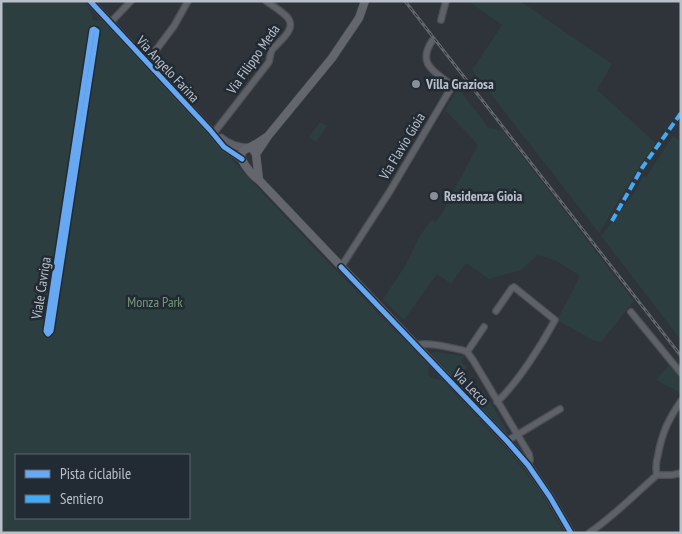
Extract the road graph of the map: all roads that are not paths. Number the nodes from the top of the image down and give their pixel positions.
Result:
1 (90, 1) edge
2 (130, 1) edge
3 (188, 1) edge
4 (266, 1) edge
5 (360, 1) edge
6 (365, 1) edge
7 (446, 1) edge
8 (440, 20) dead end
9 (110, 23) junction
10 (432, 41) dead end
11 (147, 62) junction
12 (306, 88) junction
13 (213, 132) junction
14 (268, 136) junction
15 (248, 148) junction
16 (256, 156) junction
17 (242, 160) junction
18 (259, 180) junction
19 (341, 267) junction
20 (496, 311) dead end
21 (631, 312) dead end
22 (484, 327) dead end
23 (414, 344) junction
24 (467, 352) junction
25 (681, 373) edge
26 (497, 402) junction
27 (681, 402) edge
28 (560, 409) dead end
29 (517, 434) junction
30 (507, 440) junction
31 (528, 465) junction
32 (681, 473) edge
33 (657, 474) junction
34 (570, 533) edge
35 (590, 533) edge

1 - 9 street, Via Angelo Farina
2 - 9 street
3 - 11 street
4 - 13 street, Via Filippo Meda
5 - 12 main road
6 - 12 main road
7 - 8 street
9 - 11 street, Via Angelo Farina
10 - 19 street, Via Flavio Gioia
11 - 13 street, Via Angelo Farina
12 - 14 main road
13 - 15 street, Via Angelo Farina
13 - 17 street, Via Angelo Farina
14 - 15 main road
14 - 16 main road
15 - 16 main road
15 - 17 main road
16 - 17 main road
16 - 18 main road
17 - 18 main road, Via Angelo Farina
18 - 19 main road, Via Angelo Farina
19 - 23 main road, Via Lecco
20 - 26 street
21 - 25 street
22 - 24 street, Via Lecco
23 - 24 street, Via Lecco
23 - 30 main road, Via Lecco
24 - 26 street, Via Lecco
26 - 29 street, Via Lecco
27 - 33 street
28 - 29 street
29 - 30 street
29 - 31 street, Via Lecco
30 - 31 main road, Via Lecco
31 - 34 main road, Via Lecco
32 - 33 street
33 - 35 street

